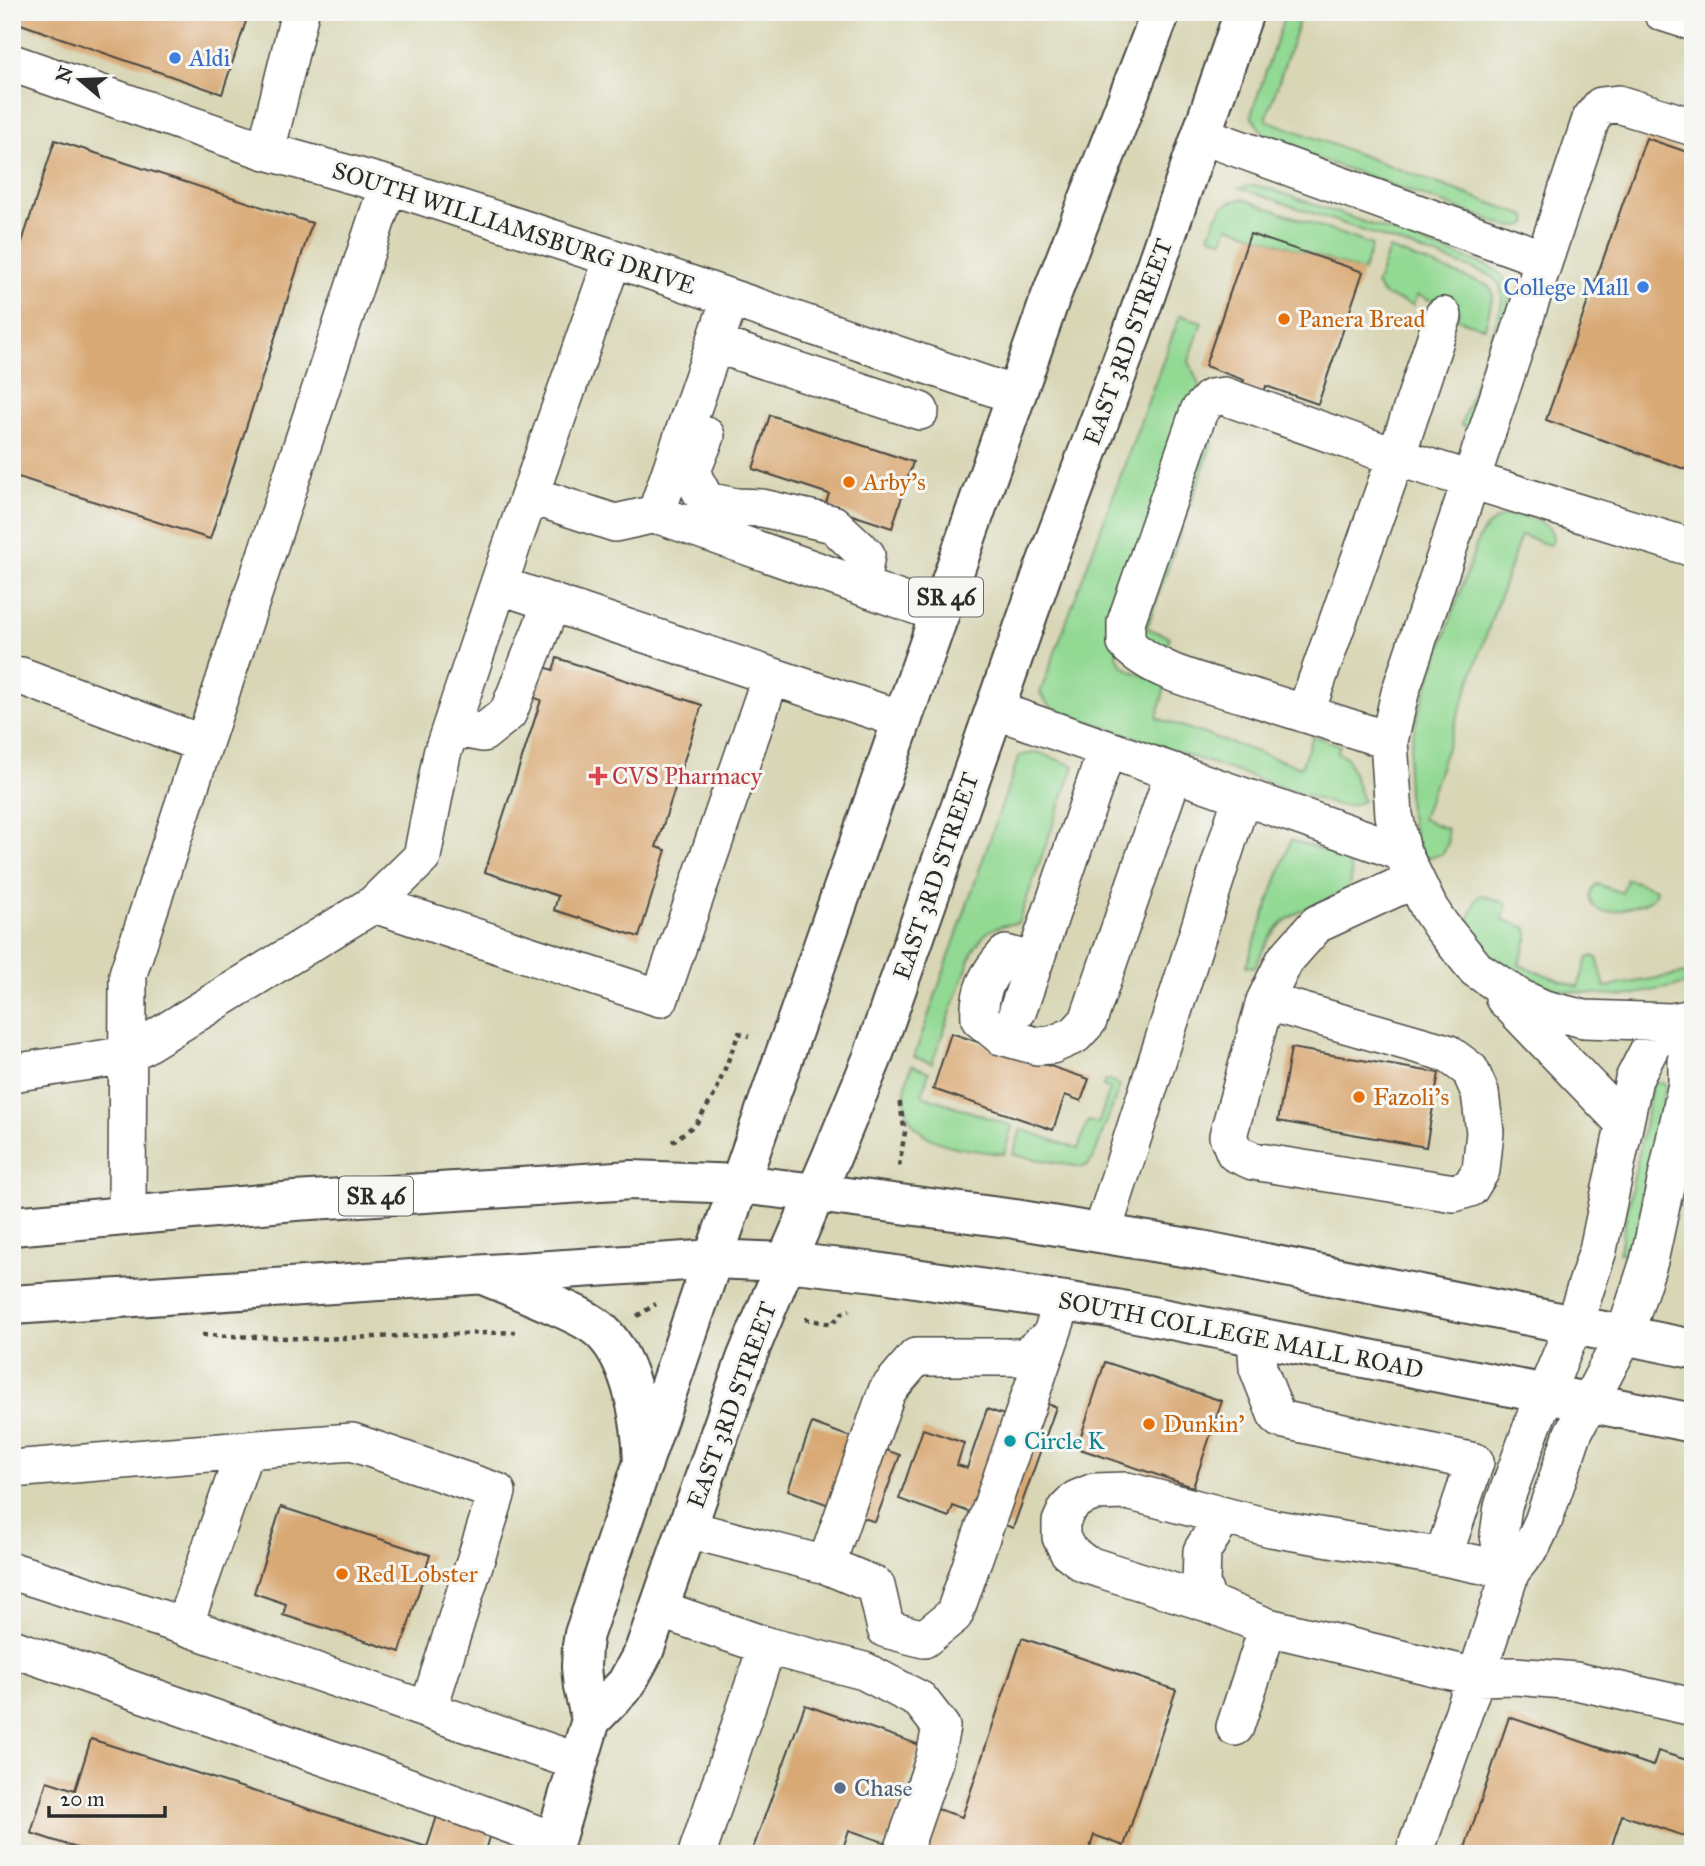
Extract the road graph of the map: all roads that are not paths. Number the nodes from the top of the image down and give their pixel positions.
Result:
1 (300, 12) edge
2 (1161, 12) edge
3 (1244, 12) edge
4 (1662, 12) edge
5 (1693, 22) edge
6 (12, 63) edge
7 (1693, 127) edge
8 (1201, 135) junction
9 (266, 151) junction
10 (388, 185) junction
11 (613, 258) junction
12 (1544, 259) junction
13 (730, 299) junction
14 (1443, 316) dead end
15 (711, 357) junction
16 (1015, 395) junction
17 (920, 411) dead end
18 (1396, 457) junction
19 (1472, 480) junction
20 (530, 495) junction
21 (656, 514) junction
22 (1693, 548) edge
23 (499, 585) junction
24 (861, 585) junction
25 (552, 602) junction
26 (940, 614) junction
27 (21, 676) dead end
28 (771, 676) junction
29 (995, 710) junction
30 (1306, 714) junction
31 (902, 720) junction
32 (451, 727) junction
33 (1389, 741) junction
34 (204, 744) junction
35 (1107, 749) junction
36 (1174, 772) junction
37 (1242, 796) junction
38 (1408, 865) junction
39 (374, 904) junction
40 (1034, 962) junction
41 (1476, 969) junction
42 (1265, 1001) junction
43 (1018, 1010) dead end
44 (1682, 1020) edge
45 (128, 1055) junction
46 (12, 1073) edge
47 (1624, 1123) junction
48 (740, 1184) junction
49 (816, 1193) junction
50 (127, 1216) junction
51 (12, 1226) edge
52 (1102, 1233) junction
53 (713, 1259) junction
54 (786, 1262) junction
55 (480, 1274) junction
56 (1063, 1300) junction
57 (12, 1305) edge
58 (1574, 1324) junction
59 (1625, 1334) junction
60 (1051, 1336) junction
61 (1256, 1337) junction
62 (1693, 1349) edge
63 (1545, 1394) junction
64 (1590, 1403) junction
65 (1693, 1423) edge
66 (245, 1450) junction
67 (643, 1463) junction
68 (12, 1469) edge
69 (1224, 1516) junction
70 (687, 1529) junction
71 (1443, 1557) junction
72 (826, 1565) junction
73 (12, 1571) edge
74 (1511, 1571) junction
75 (1208, 1604) junction
76 (659, 1609) junction
77 (184, 1626) junction
78 (1268, 1627) junction
79 (767, 1646) junction
80 (12, 1648) edge
81 (1476, 1677) junction
82 (1693, 1707) edge
83 (428, 1710) junction
84 (591, 1720) junction
85 (1234, 1727) dead end
86 (578, 1762) junction
87 (553, 1847) edge
88 (697, 1854) edge
89 (902, 1854) edge
90 (1415, 1854) edge

1 - 9 street
2 - 16 main road, SR 46
3 - 8 main road, EAST 3RD STREET
4 - 5 street
6 - 9 street, SOUTH WILLIAMSBURG DRIVE
7 - 12 street
8 - 12 street
8 - 29 main road, EAST 3RD STREET
9 - 10 street, SOUTH WILLIAMSBURG DRIVE
10 - 11 street, SOUTH WILLIAMSBURG DRIVE
10 - 34 street
11 - 13 street, SOUTH WILLIAMSBURG DRIVE
11 - 20 street
12 - 19 street
13 - 15 street
13 - 16 street, SOUTH WILLIAMSBURG DRIVE
14 - 18 street
15 - 17 street
15 - 21 street
15 - 24 street
16 - 26 main road, SR 46
18 - 19 street
18 - 30 street
18 - 30 street
19 - 22 street
19 - 33 street
20 - 21 street
20 - 23 street
21 - 24 street
23 - 25 street
23 - 32 street
24 - 26 street
25 - 28 street
25 - 32 street
26 - 31 main road, SR 46
27 - 34 street
28 - 31 street
28 - 39 street
29 - 35 street
29 - 49 main road, EAST 3RD STREET
30 - 33 street
31 - 48 main road, SR 46
32 - 39 street
33 - 38 street
34 - 45 street
35 - 36 street
35 - 40 street
36 - 37 street
36 - 40 street
37 - 38 street
37 - 52 street
38 - 41 street
38 - 42 street
39 - 45 street
40 - 43 street
41 - 44 street
41 - 47 street
42 - 42 street
44 - 47 street
44 - 59 street
45 - 46 street
45 - 50 street
47 - 58 street
48 - 49 main road, SR 46
48 - 50 main road, SR 46
48 - 53 main road
49 - 52 main road
49 - 54 main road, EAST 3RD STREET
50 - 51 main road, SR 46
52 - 58 main road
53 - 54 main road, SOUTH COLLEGE MALL ROAD
53 - 55 main road, SOUTH COLLEGE MALL ROAD
53 - 67 main road
54 - 56 main road, SOUTH COLLEGE MALL ROAD
54 - 70 main road, EAST 3RD STREET
55 - 57 main road, SOUTH COLLEGE MALL ROAD
55 - 67 main road
56 - 60 street
56 - 61 main road, SOUTH COLLEGE MALL ROAD
58 - 59 main road
58 - 63 street
59 - 62 main road
59 - 64 street
60 - 72 street
60 - 72 street
61 - 63 main road, SOUTH COLLEGE MALL ROAD
61 - 71 street
63 - 64 main road, SOUTH COLLEGE MALL ROAD
63 - 74 street
64 - 65 main road, SOUTH COLLEGE MALL ROAD
64 - 74 street
66 - 68 street
66 - 77 street
66 - 83 street
67 - 84 main road
69 - 71 street
69 - 75 street
69 - 75 street
70 - 72 street
70 - 76 main road, EAST 3RD STREET
71 - 74 street
73 - 77 street
74 - 81 street
75 - 78 street
76 - 79 street
76 - 84 main road, EAST 3RD STREET
77 - 83 street
78 - 81 street
78 - 85 street
79 - 88 street
79 - 89 street
80 - 87 street
81 - 82 street
81 - 90 street
83 - 86 street
84 - 86 main road, EAST 3RD STREET
86 - 87 main road, EAST 3RD STREET

